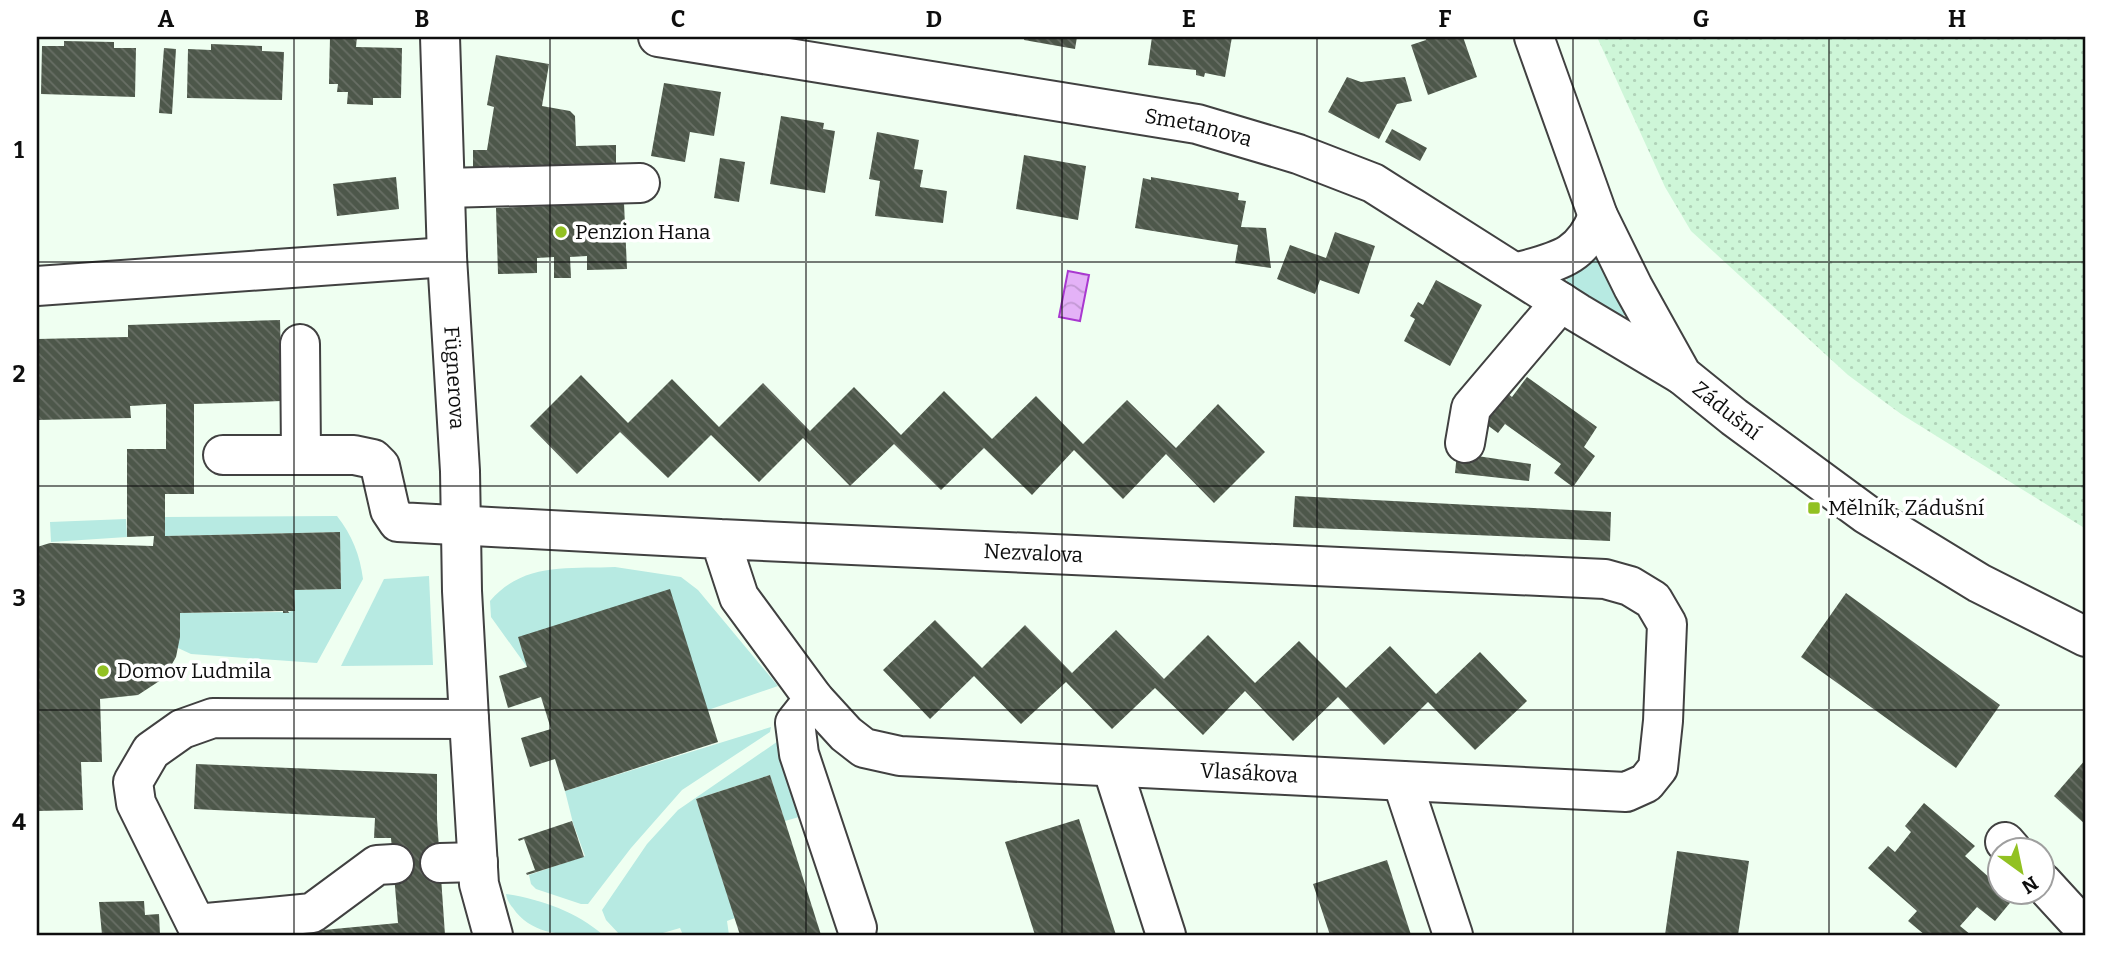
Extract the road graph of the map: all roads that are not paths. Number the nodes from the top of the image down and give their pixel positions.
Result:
1 (440, 37) edge
2 (658, 37) edge
3 (1534, 37) edge
4 (640, 183) dead end
5 (445, 188) junction
6 (1598, 216) junction
7 (447, 257) junction
8 (1515, 273) junction
9 (37, 286) edge
10 (1561, 302) junction
11 (300, 344) dead end
12 (1682, 375) junction
13 (1465, 443) dead end
14 (301, 454) junction
15 (223, 455) dead end
16 (460, 525) junction
17 (720, 540) junction
18 (1605, 579) joint
19 (2086, 637) edge
20 (814, 698) junction
21 (469, 719) junction
22 (1112, 767) junction
23 (1402, 781) junction
24 (478, 862) junction
25 (440, 863) dead end
26 (394, 864) dead end
27 (2056, 897) edge
28 (857, 928) dead end
29 (2086, 930) edge
30 (493, 935) edge
31 (1166, 935) edge
32 (1454, 935) edge

1 - 5 street, Fügnerova
2 - 8 street, Smetanova
3 - 6 street, Zádušní
4 - 5 street
5 - 7 street, Fügnerova
6 - 8 street
6 - 12 street, Zádušní
7 - 9 street
7 - 16 street, Fügnerova
8 - 10 street, Smetanova
10 - 12 street, Smetanova
10 - 13 street
11 - 14 street
12 - 19 street, Zádušní
14 - 15 street
14 - 16 street, Nezvalova
16 - 17 street, Nezvalova
16 - 21 street, Fügnerova
17 - 18 street, Nezvalova
17 - 20 street, Vlasákova
18 - 23 street, Vlasákova
20 - 22 street, Vlasákova
20 - 28 street
21 - 24 street, Fügnerova
21 - 26 street
22 - 23 street, Vlasákova
22 - 31 street
23 - 32 street
24 - 25 street
24 - 30 street, Fügnerova
27 - 29 street

